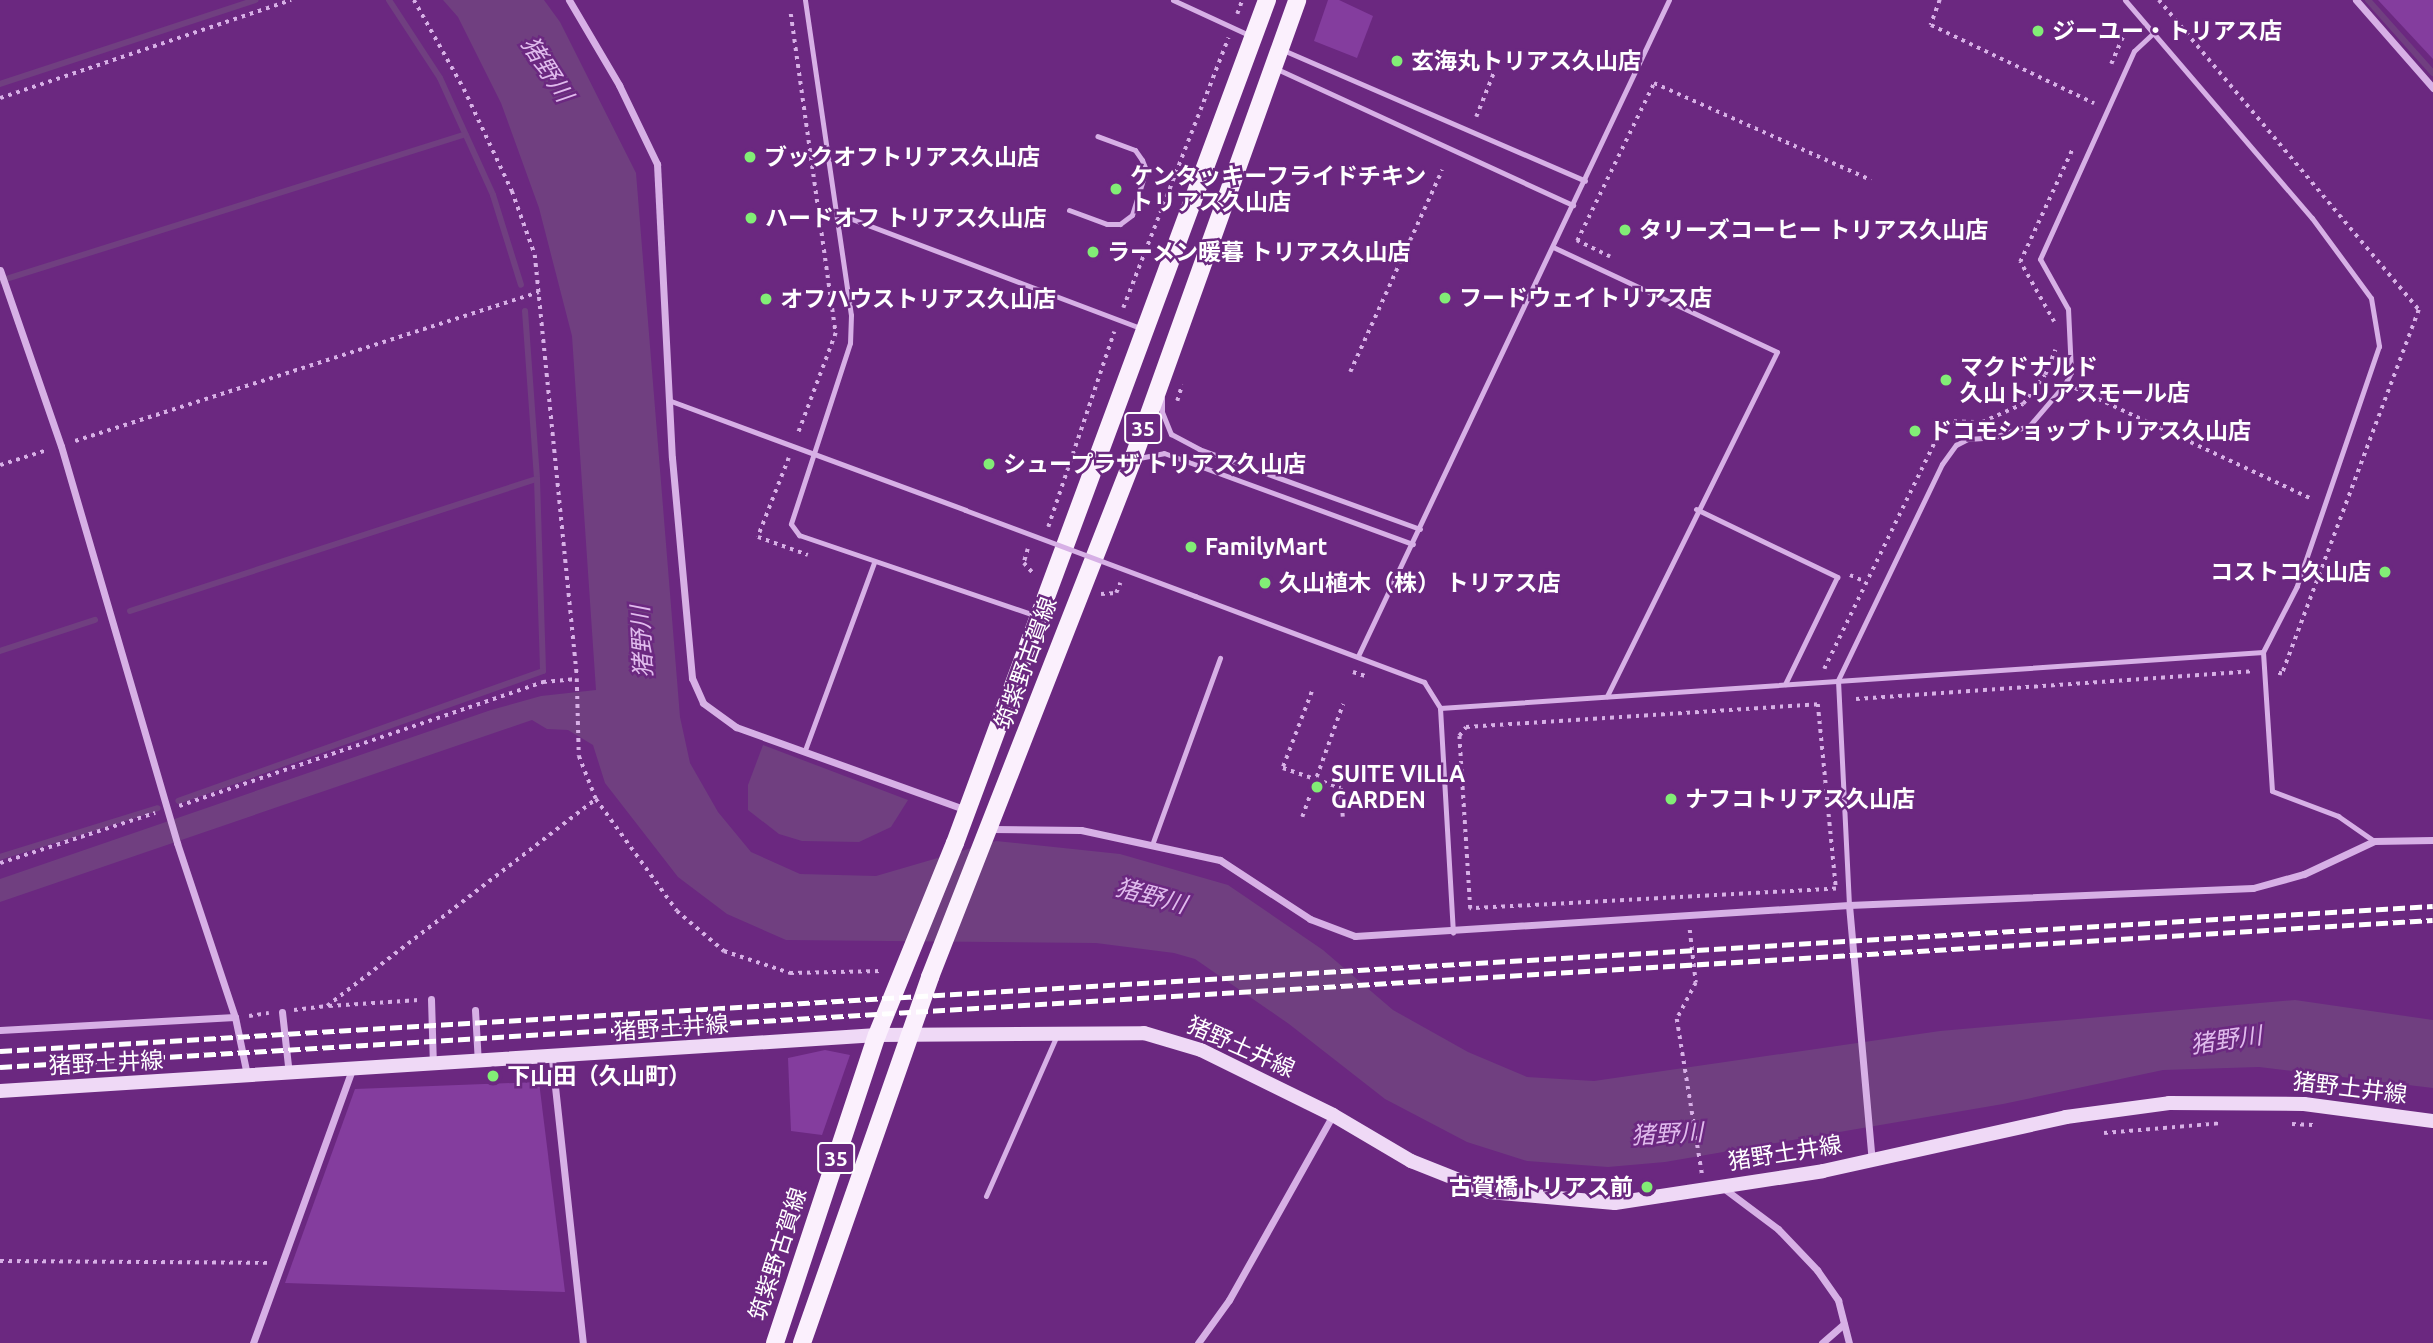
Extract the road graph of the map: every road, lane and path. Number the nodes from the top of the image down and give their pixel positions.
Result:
1 (291, 0) edge
2 (414, 0) edge
3 (569, 0) edge
4 (789, 0) edge
5 (805, 0) edge
6 (1173, 0) edge
7 (1242, 0) edge
8 (1267, 0) edge
9 (1297, 0) edge
10 (1669, 0) edge
11 (1940, 0) edge
12 (2125, 0) edge
13 (2158, 0) edge
14 (2356, 0) edge
15 (1232, 28) junction
16 (2153, 33) junction
17 (1254, 37) junction
18 (1280, 48) junction
19 (1273, 67) junction
20 (1494, 72) dead end
21 (2433, 88) edge
22 (0, 98) edge
23 (2094, 103) dead end
24 (1488, 123) dead end
25 (1097, 136) dead end
26 (1442, 170) dead end
27 (1871, 180) dead end
28 (1585, 181) junction
29 (1573, 205) junction
30 (1069, 210) dead end
31 (836, 213) junction
32 (1553, 247) junction
33 (1614, 259) dead end
34 (0, 270) edge
35 (539, 292) junction
36 (1118, 319) junction
37 (1144, 329) junction
38 (1163, 371) junction
39 (1350, 372) dead end
40 (2073, 388) dead end
41 (671, 401) junction
42 (1945, 421) dead end
43 (61, 446) junction
44 (793, 447) junction
45 (813, 455) junction
46 (1133, 459) junction
47 (0, 465) edge
48 (2314, 500) dead end
49 (1696, 509) junction
50 (1420, 529) junction
51 (1046, 535) dead end
52 (1413, 544) junction
53 (1028, 549) dead end
54 (808, 555) dead end
55 (1037, 560) dead end
56 (874, 562) junction
57 (1841, 570) dead end
58 (1033, 573) junction
59 (1866, 582) junction
60 (1120, 583) dead end
61 (1101, 594) dead end
62 (1018, 610) junction
63 (1040, 617) junction
64 (2263, 652) junction
65 (1358, 656) junction
66 (1220, 658) dead end
67 (1823, 671) dead end
68 (1353, 672) dead end
69 (2264, 672) junction
70 (577, 679) junction
71 (1375, 680) dead end
72 (1838, 680) junction
73 (1785, 684) junction
74 (1312, 692) dead end
75 (1607, 696) junction
76 (1856, 699) dead end
77 (1343, 704) dead end
78 (1440, 708) junction
79 (805, 750) junction
80 (1316, 779) junction
81 (596, 799) junction
82 (167, 809) junction
83 (967, 810) junction
84 (1302, 817) dead end
85 (1343, 817) dead end
86 (991, 829) junction
87 (2433, 840) edge
88 (2374, 841) junction
89 (1153, 842) junction
90 (0, 863) edge
91 (1685, 897) junction
92 (1849, 905) junction
93 (1688, 916) junction
94 (1453, 933) junction
95 (902, 974) junction
96 (431, 999) joint
97 (327, 1006) junction
98 (475, 1010) dead end
99 (282, 1012) junction
100 (235, 1017) junction
101 (0, 1030) edge
102 (1057, 1034) junction
103 (877, 1035) junction
104 (909, 1037) junction
105 (552, 1059) junction
106 (478, 1063) junction
107 (433, 1066) junction
108 (351, 1072) junction
109 (289, 1075) junction
110 (247, 1076) junction
111 (0, 1091) edge
112 (1333, 1115) junction
113 (2433, 1121) edge
114 (2235, 1122) dead end
115 (2289, 1123) dead end
116 (2316, 1125) dead end
117 (2104, 1133) dead end
118 (1872, 1161) junction
119 (1721, 1187) junction
120 (1704, 1190) junction
121 (986, 1196) dead end
122 (0, 1261) edge
123 (281, 1264) junction
124 (1844, 1324) junction
125 (253, 1343) edge
126 (583, 1343) edge
127 (775, 1343) edge
128 (802, 1343) edge
129 (1198, 1343) edge
130 (1822, 1343) edge
131 (1850, 1343) edge

1 - 22 path
2 - 35 path
3 - 41 street
4 - 44 path
5 - 31 lane
6 - 15 lane
7 - 15 path
8 - 17 main road, 筑紫野古賀線 / 35
9 - 18 main road, 筑紫野古賀線 / 35
10 - 28 lane
11 - 23 path
12 - 16 lane
13 - 69 path
14 - 21 street
15 - 17 lane
15 - 36 path
16 - 64 lane
16 - 72 lane
17 - 37 main road, 筑紫野古賀線 / 35
18 - 19 main road, 筑紫野古賀線 / 35
18 - 28 lane
19 - 29 lane
19 - 38 main road, 筑紫野古賀線 / 35
20 - 24 path
25 - 30 lane
26 - 39 path
27 - 33 path
28 - 29 lane
29 - 32 lane
31 - 36 lane
31 - 45 lane
32 - 49 lane
32 - 50 lane
34 - 43 street
35 - 43 path
35 - 70 path
36 - 37 lane
36 - 51 path
37 - 63 main road, 筑紫野古賀線 / 35
38 - 46 main road, 筑紫野古賀線 / 35
38 - 50 lane
40 - 48 path
41 - 44 lane
41 - 79 street
42 - 59 path
43 - 47 path
43 - 82 street
44 - 45 lane
44 - 54 path
45 - 56 lane
45 - 65 lane, bridge
46 - 52 lane
46 - 86 main road, 筑紫野古賀線 / 35
49 - 73 lane
49 - 75 lane
50 - 52 lane
52 - 65 lane
53 - 58 path
55 - 58 path
56 - 62 lane
56 - 79 lane
57 - 59 path
58 - 62 path
59 - 67 path
60 - 61 path
62 - 63 lane
63 - 83 main road, 筑紫野古賀線 / 35
64 - 69 lane
64 - 72 lane
65 - 78 lane
66 - 89 lane
68 - 71 path
69 - 76 path
69 - 88 lane
70 - 81 path
70 - 82 path
72 - 73 lane
72 - 92 lane
73 - 75 lane
74 - 80 path
75 - 78 lane
77 - 80 path
78 - 94 lane
79 - 83 street
80 - 84 path
80 - 85 path
81 - 95 path
81 - 97 path
82 - 90 path
82 - 100 street
83 - 95 main road, 筑紫野古賀線 / 35
86 - 89 street
86 - 104 main road, 筑紫野古賀線 / 35
87 - 88 street
88 - 92 street
89 - 94 street
91 - 91 path
91 - 93 path
92 - 93 street
92 - 118 street
93 - 94 street
93 - 120 path
95 - 103 main road, 筑紫野古賀線 / 35
96 - 97 path
96 - 107 street
97 - 99 path
98 - 106 street
99 - 100 path
99 - 109 street
100 - 101 street
100 - 110 street
102 - 104 main road, 猪野土井線
102 - 112 main road, 猪野土井線
102 - 121 lane
103 - 104 main road, 猪野土井線
103 - 105 main road, 猪野土井線
103 - 127 main road, 筑紫野古賀線 / 35
104 - 128 main road, 筑紫野古賀線 / 35
105 - 106 main road, 猪野土井線
105 - 126 street
106 - 107 main road, 猪野土井線
107 - 108 main road, 猪野土井線
108 - 109 main road, 猪野土井線
108 - 123 street
109 - 110 main road, 猪野土井線
110 - 111 main road, 猪野土井線
112 - 120 main road, 猪野土井線
112 - 129 street
113 - 118 main road, 猪野土井線
114 - 117 path
115 - 116 path
118 - 119 main road, 猪野土井線
119 - 120 main road, 猪野土井線
119 - 124 street
122 - 123 path
123 - 125 street
124 - 130 street
124 - 131 street

